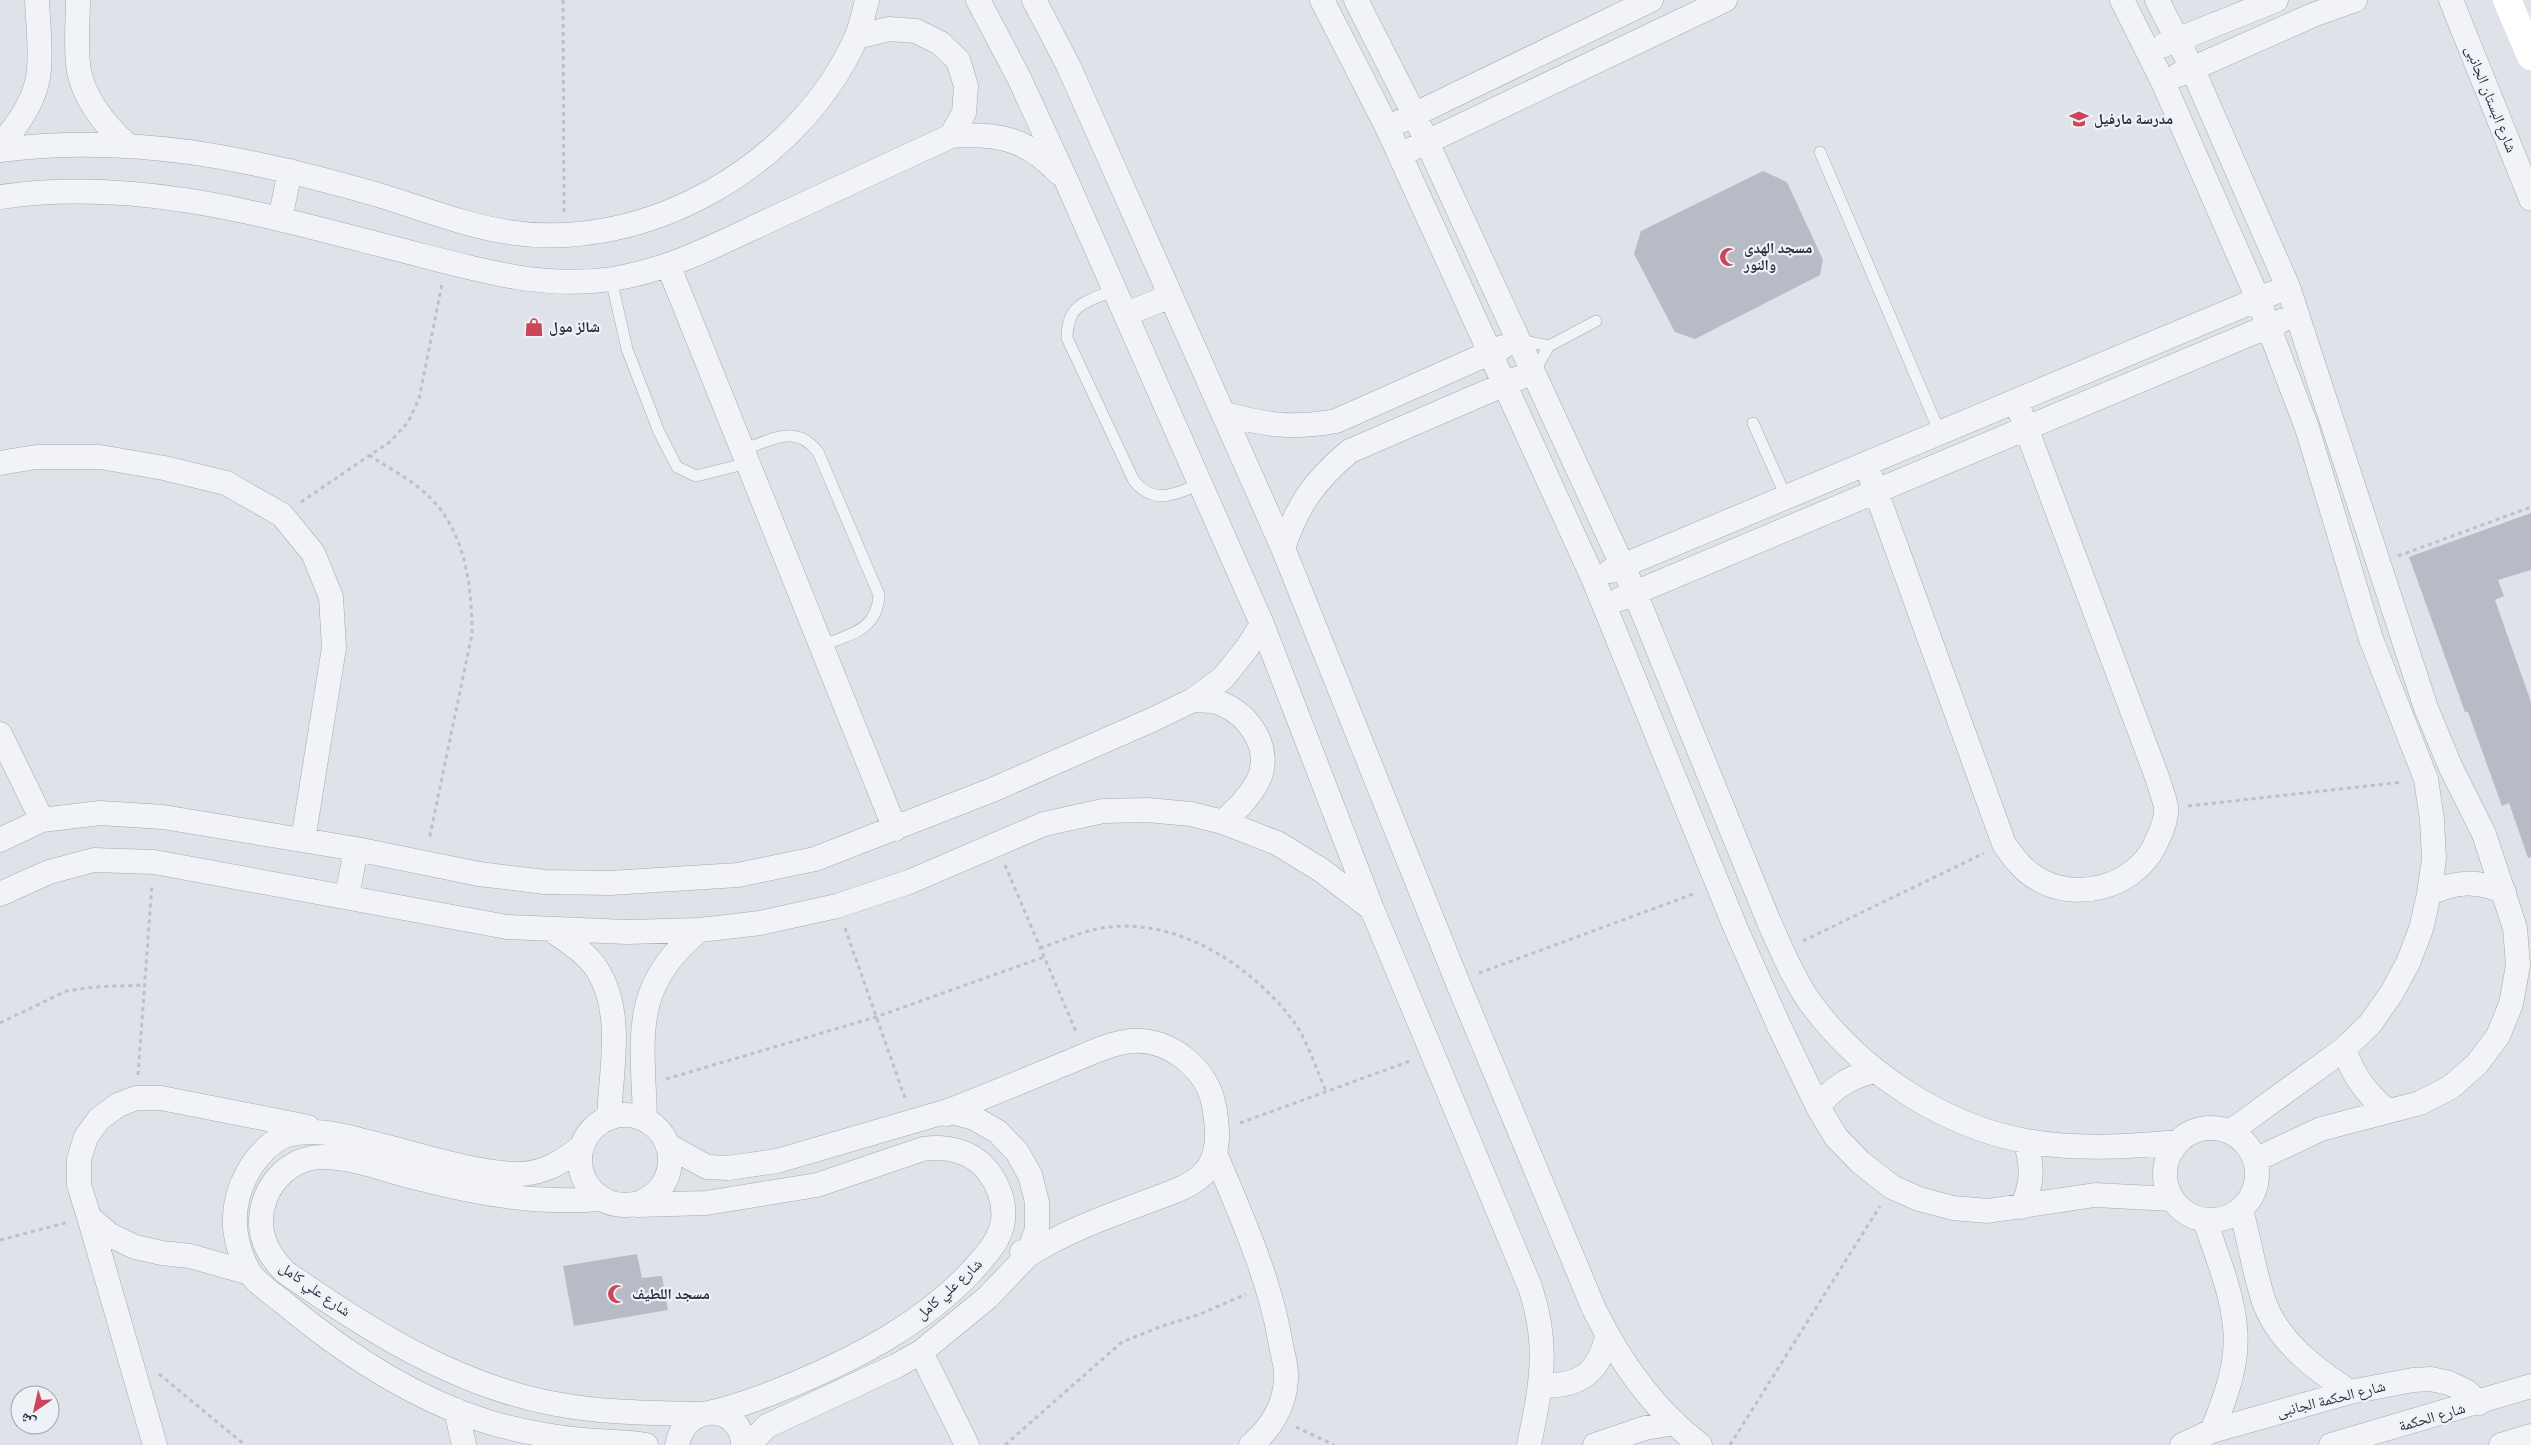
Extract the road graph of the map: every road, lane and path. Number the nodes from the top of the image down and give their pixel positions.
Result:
1 (37, 0) edge
2 (78, 0) edge
3 (563, 0) edge
4 (867, 0) edge
5 (978, 0) edge
6 (1034, 0) edge
7 (1322, 0) edge
8 (1356, 0) edge
9 (1650, 0) edge
10 (1725, 0) edge
11 (2122, 0) edge
12 (2157, 0) edge
13 (2276, 0) edge
14 (2355, 0) edge
15 (2507, 0) edge
16 (2448, 2) edge
17 (1664, 29) junction
18 (856, 37) junction
19 (2179, 39) junction
20 (2149, 52) junction
21 (2531, 56) edge
22 (2193, 70) junction
23 (2163, 82) junction
24 (1414, 114) junction
25 (1386, 127) junction
26 (951, 136) junction
27 (1427, 142) junction
28 (0, 145) edge
29 (128, 145) junction
30 (0, 150) edge
31 (1820, 152) dead end
32 (1399, 155) junction
33 (290, 171) junction
34 (1067, 182) junction
35 (0, 197) edge
36 (2531, 199) edge
37 (280, 219) junction
38 (564, 236) junction
39 (447, 262) junction
40 (669, 267) junction
41 (611, 279) junction
42 (2288, 287) junction
43 (1115, 290) junction
44 (1171, 296) junction
45 (2258, 299) junction
46 (1126, 314) junction
47 (2298, 314) junction
48 (1596, 321) dead end
49 (2267, 326) junction
50 (1518, 340) junction
51 (1549, 346) junction
52 (1490, 353) junction
53 (1533, 373) junction
54 (1504, 384) junction
55 (2016, 401) junction
56 (1224, 414) junction
57 (1753, 423) dead end
58 (2026, 428) junction
59 (1940, 433) junction
60 (370, 455) junction
61 (746, 456) junction
62 (0, 463) edge
63 (1866, 464) junction
64 (1200, 484) junction
65 (1876, 492) junction
66 (1786, 497) junction
67 (2531, 507) edge
68 (282, 515) junction
69 (1283, 548) junction
70 (2379, 563) junction
71 (1623, 566) junction
72 (1593, 578) junction
73 (1635, 593) junction
74 (1605, 606) junction
75 (1262, 624) junction
76 (821, 646) junction
77 (1193, 700) junction
78 (0, 734) edge
79 (2426, 779) junction
80 (2166, 808) junction
81 (42, 820) junction
82 (1223, 822) junction
83 (895, 829) junction
84 (0, 840) edge
85 (303, 840) junction
86 (2004, 844) junction
87 (996, 845) junction
88 (356, 849) junction
89 (154, 862) junction
90 (424, 863) junction
91 (1717, 885) junction
92 (2504, 892) junction
93 (0, 894) edge
94 (2429, 894) junction
95 (346, 897) junction
96 (837, 906) junction
97 (1372, 909) junction
98 (553, 930) junction
99 (700, 930) junction
100 (1040, 948) junction
101 (1782, 951) junction
102 (1044, 957) junction
103 (1457, 981) junction
104 (144, 985) junction
105 (876, 1016) junction
106 (0, 1023) edge
107 (2344, 1049) junction
108 (1432, 1053) junction
109 (1086, 1056) junction
110 (1874, 1071) junction
111 (644, 1086) junction
112 (1326, 1091) junction
113 (136, 1098) junction
114 (1818, 1107) junction
115 (2386, 1110) junction
116 (948, 1111) junction
117 (609, 1117) junction
118 (645, 1119) junction
119 (913, 1121) junction
120 (326, 1131) junction
121 (2230, 1132) junction
122 (2025, 1141) junction
123 (1217, 1142) junction
124 (2177, 1142) junction
125 (669, 1146) junction
126 (581, 1147) junction
127 (938, 1147) junction
128 (324, 1156) junction
129 (2255, 1160) junction
130 (1892, 1187) junction
131 (601, 1199) junction
132 (2172, 1199) junction
133 (637, 1205) junction
134 (2022, 1207) junction
135 (2241, 1210) junction
136 (88, 1217) junction
137 (2205, 1220) junction
138 (998, 1238) junction
139 (0, 1240) edge
140 (1028, 1255) junction
141 (285, 1272) junction
142 (250, 1273) junction
143 (1265, 1284) junction
144 (268, 1290) junction
145 (1607, 1336) junction
146 (921, 1352) junction
147 (156, 1371) dead end
148 (1540, 1385) junction
149 (2531, 1386) edge
150 (2350, 1392) junction
151 (2478, 1403) junction
152 (456, 1410) junction
153 (706, 1413) junction
154 (1275, 1417) junction
155 (1675, 1424) junction
156 (2212, 1431) junction
157 (2531, 1436) edge
158 (155, 1445) edge
159 (246, 1445) edge
160 (464, 1445) edge
161 (646, 1445) edge
162 (677, 1445) edge
163 (743, 1445) edge
164 (749, 1445) edge
165 (967, 1445) edge
166 (1005, 1445) edge
167 (1251, 1445) edge
168 (1334, 1445) edge
169 (1529, 1445) edge
170 (1595, 1445) edge
171 (1700, 1445) edge
172 (1730, 1445) edge
173 (2182, 1445) edge
174 (2331, 1445) edge
175 (2501, 1445) edge

1 - 28 street
2 - 29 street
3 - 38 path
4 - 18 street
5 - 34 street
6 - 44 street
7 - 25 street
8 - 24 street
9 - 17 street
9 - 24 street
10 - 17 street
11 - 20 street
12 - 19 street
13 - 19 street
14 - 22 street
15 - 21 street
16 - 36 street, شارع البستان الجانبى
17 - 27 street
18 - 26 street
18 - 38 street
19 - 20 street
19 - 22 street
20 - 23 street
22 - 23 street
22 - 42 street
23 - 45 street
24 - 25 street
24 - 27 street
25 - 32 street
26 - 34 street
26 - 40 street
27 - 32 street
27 - 50 street
29 - 30 street
29 - 33 street
31 - 59 lane
32 - 52 street
33 - 37 street
33 - 38 street
34 - 43 street
35 - 37 street
37 - 39 street
39 - 41 street
39 - 60 path
40 - 41 street
40 - 61 street
41 - 61 lane
42 - 45 street
42 - 47 street
43 - 46 street
43 - 64 lane
44 - 46 street
44 - 56 street
45 - 49 street
45 - 55 street
46 - 64 street
47 - 49 street
47 - 70 street
48 - 51 lane
49 - 58 street
49 - 79 street
50 - 51 lane
50 - 52 street
50 - 53 street
51 - 53 lane
52 - 54 street
52 - 56 street
53 - 54 street
53 - 71 street
54 - 69 street
54 - 72 street
55 - 58 street
55 - 59 street
56 - 69 street
57 - 66 lane
58 - 65 street
58 - 80 street
59 - 63 street
60 - 68 path
60 - 90 path
61 - 76 street
61 - 76 lane
62 - 68 street
63 - 65 street
63 - 66 street
64 - 75 street
65 - 73 street
65 - 86 street
66 - 71 street
67 - 70 path
68 - 85 street
69 - 103 street
70 - 92 street
71 - 72 street
71 - 73 street
72 - 74 street
73 - 74 street
73 - 101 street
74 - 91 street
75 - 77 street
75 - 97 street
76 - 83 street
77 - 82 street
77 - 83 street
78 - 81 street
79 - 80 path
79 - 94 street
80 - 86 street
81 - 84 street
81 - 85 street
82 - 87 street
82 - 97 street
83 - 90 street
85 - 88 street
86 - 101 path
87 - 96 street
87 - 100 path
88 - 90 street
88 - 95 street
89 - 93 street
89 - 95 street
89 - 104 path
91 - 103 path
91 - 114 street
92 - 94 street
92 - 115 street
94 - 107 street
95 - 98 street
96 - 99 street
96 - 105 path
97 - 108 street
98 - 99 street
98 - 117 street
99 - 111 street
100 - 102 path
100 - 112 path
101 - 110 street
102 - 105 path
102 - 109 path
103 - 145 street
104 - 106 path
104 - 113 path
105 - 111 path
105 - 119 path
107 - 115 street
107 - 121 street
108 - 112 path
108 - 148 street
109 - 116 street
109 - 123 street
110 - 114 street
110 - 122 street
111 - 118 street
112 - 123 path
113 - 120 street, شارع علي كامل
113 - 136 street, شارع علي كامل
114 - 130 street
115 - 129 street
116 - 119 street
116 - 127 street
116 - 140 street, شارع علي كامل
117 - 118 street
117 - 126 street
118 - 125 street
119 - 125 street
120 - 126 street, شارع علي كامل
120 - 128 street
120 - 142 street, شارع علي كامل
121 - 124 street
121 - 129 street
122 - 124 street
122 - 134 street
123 - 140 street, شارع علي كامل
123 - 143 street
124 - 132 street
125 - 133 street
126 - 131 street
127 - 133 street, شارع علي كامل
127 - 138 street, شارع علي كامل
128 - 131 street, شارع علي كامل
128 - 141 street, شارع علي كامل
129 - 135 street
130 - 134 street
130 - 172 path
131 - 133 street
132 - 134 street
132 - 137 street
135 - 137 street
135 - 150 street
136 - 139 path
136 - 142 street, شارع علي كامل
136 - 158 street
137 - 156 street
138 - 140 street
138 - 153 street, شارع علي كامل
140 - 146 street, شارع علي كامل
141 - 144 street
141 - 153 street, شارع علي كامل
142 - 144 street, شارع علي كامل
143 - 154 street
143 - 166 path
144 - 152 street, شارع علي كامل
145 - 148 street
145 - 155 street
146 - 164 street, شارع علي كامل
146 - 165 street
147 - 159 path
148 - 169 street
149 - 151 street, شارع الحكمة
150 - 151 street, شارع الحكمة الجانبى
150 - 156 street, شارع الحكمة الجانبى
151 - 174 street, شارع الحكمة
152 - 160 street
152 - 161 street, شارع علي كامل
153 - 162 street
153 - 163 street
154 - 167 street
154 - 168 path
155 - 170 street
155 - 171 street
156 - 173 street, شارع الحكمة الجانبى
157 - 175 street

